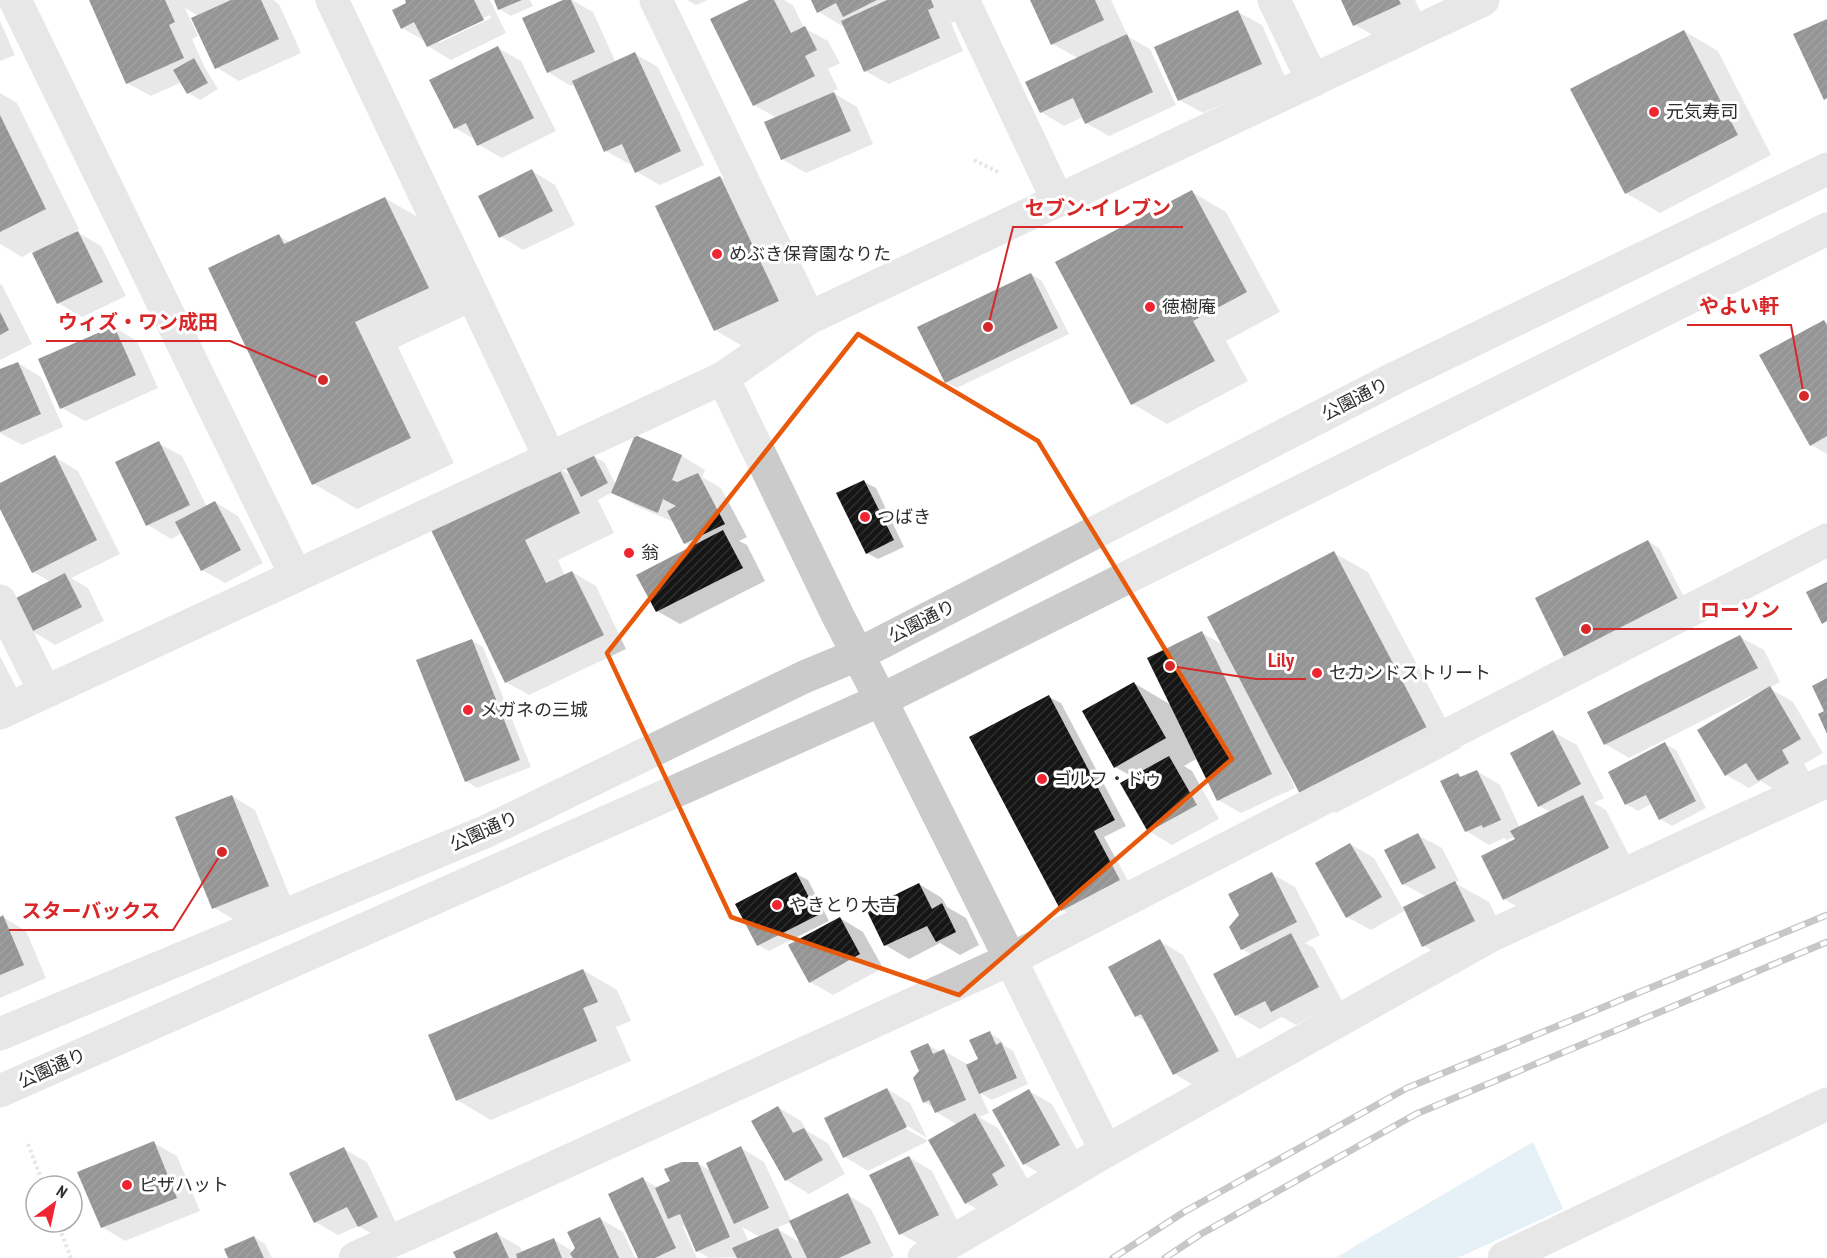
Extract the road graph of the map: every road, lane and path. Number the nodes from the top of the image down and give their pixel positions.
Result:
1 (15, 0) edge
2 (332, 0) edge
3 (656, 0) edge
4 (963, 0) edge
5 (1274, 0) edge
6 (1483, 0) edge
7 (1312, 81) junction
8 (1827, 169) edge
9 (1058, 201) junction
10 (1827, 229) edge
11 (809, 318) junction
12 (723, 378) junction
13 (550, 458) junction
14 (1827, 540) edge
15 (296, 576) junction
16 (0, 601) edge
17 (857, 654) junction
18 (45, 692) junction
19 (881, 700) junction
20 (0, 713) edge
21 (1827, 781) edge
22 (1011, 959) junction
23 (0, 1034) edge
24 (0, 1091) edge
25 (1827, 1104) edge
26 (28, 1144) dead end
27 (1106, 1151) junction
28 (39, 1174) edge
29 (61, 1234) edge
30 (70, 1258) edge
31 (355, 1258) edge
32 (924, 1258) edge
33 (1504, 1258) edge

1 - 15 street
2 - 13 street
3 - 11 street
4 - 9 street
5 - 7 street
6 - 7 street
7 - 9 street
8 - 17 street, 公園通り
9 - 11 street
10 - 19 street, 公園通り
11 - 12 street
12 - 13 street
12 - 17 street
13 - 15 street
14 - 22 street
15 - 18 street
16 - 18 street
17 - 19 street
17 - 23 street, 公園通り
18 - 20 street
19 - 22 street
19 - 24 street, 公園通り
21 - 27 street
22 - 27 street
22 - 31 street
25 - 33 street
26 - 28 path
27 - 32 street
29 - 30 path

